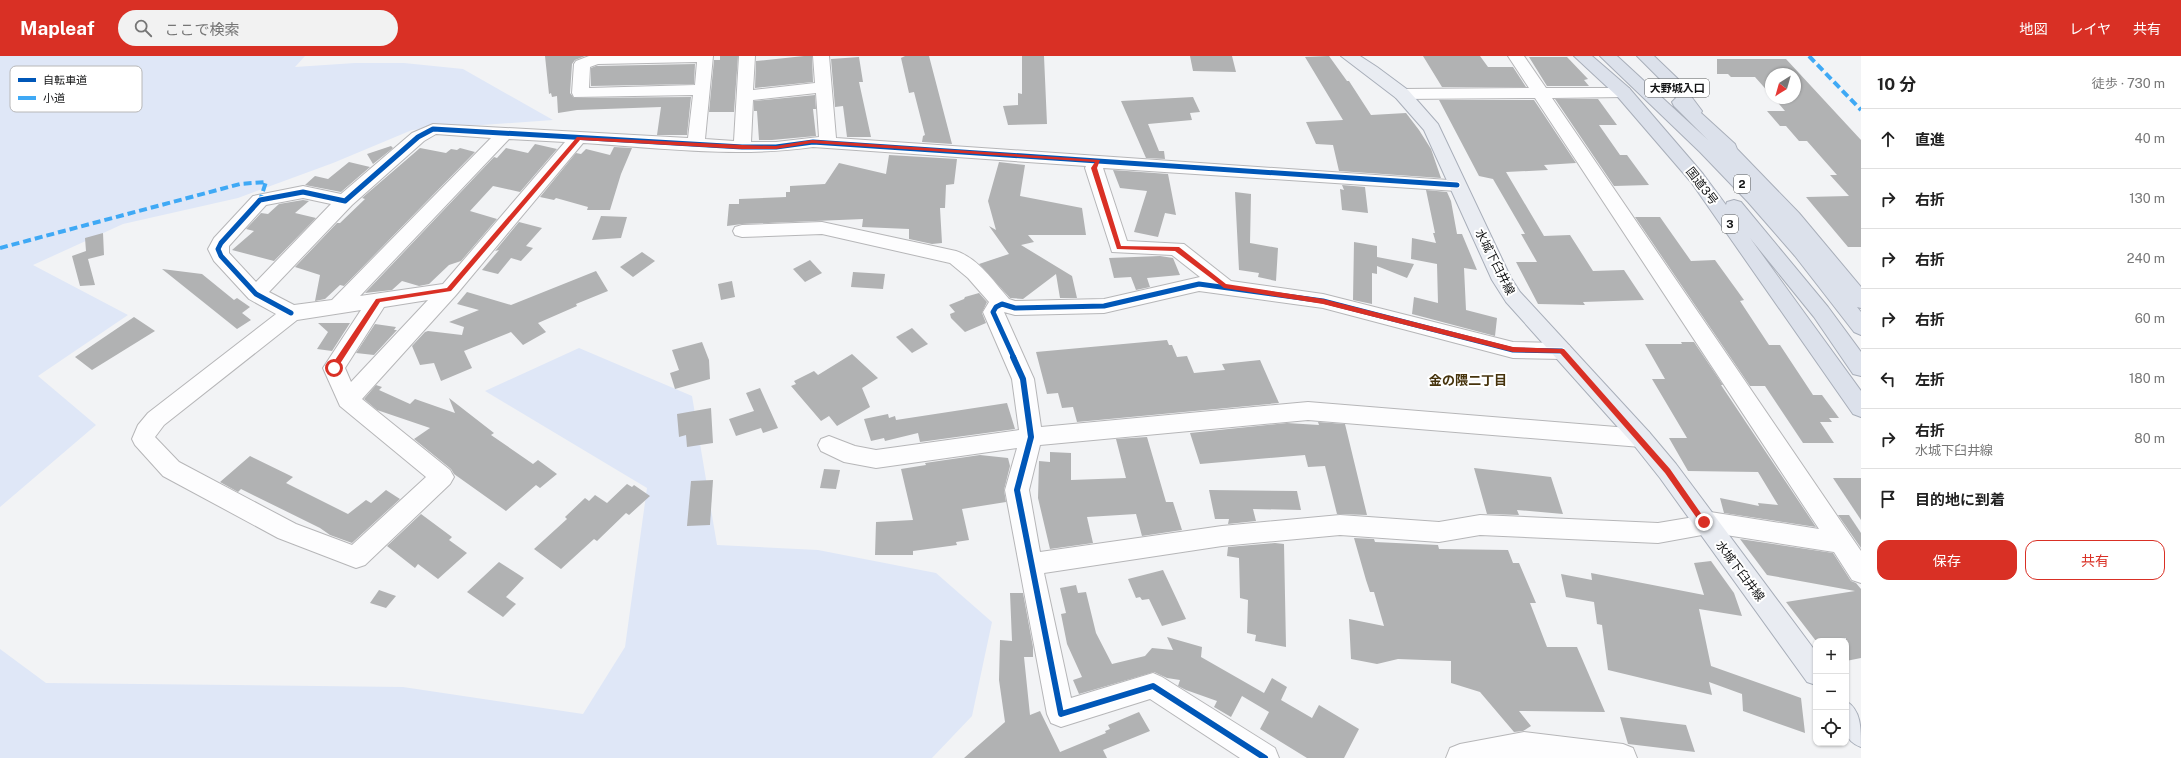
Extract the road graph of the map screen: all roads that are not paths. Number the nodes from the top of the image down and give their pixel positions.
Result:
1 (746, 56) edge
2 (821, 56) edge
3 (1348, 56) edge
4 (1516, 56) edge
5 (1582, 56) edge
6 (1608, 56) edge
7 (1619, 56) edge
8 (1628, 56) edge
9 (1645, 56) edge
10 (824, 87) junction
11 (702, 90) junction
12 (1623, 92) junction
13 (1402, 94) junction
14 (1542, 94) junction
15 (745, 96) junction
16 (1705, 124) junction
17 (1655, 130) junction
18 (504, 134) junction
19 (578, 138) junction
20 (828, 143) junction
21 (696, 145) junction
22 (742, 147) junction
23 (1098, 161) junction
24 (1457, 186) junction
25 (345, 201) junction
26 (742, 231) dead end
27 (1224, 286) junction
28 (1861, 289) edge
29 (449, 290) junction
30 (256, 294) junction
31 (378, 300) junction
32 (1861, 301) edge
33 (1002, 304) junction
34 (337, 306) junction
35 (291, 313) junction
36 (1861, 328) edge
37 (1562, 351) junction
38 (1861, 368) edge
39 (348, 400) junction
40 (1861, 408) edge
41 (1031, 438) junction
42 (1640, 438) junction
43 (829, 446) dead end
44 (1705, 523) junction
45 (1841, 543) junction
46 (1030, 564) junction
47 (1861, 572) edge
48 (1813, 669) edge
49 (1849, 718) edge
50 (1861, 734) edge
51 (1265, 758) edge
52 (1460, 758) edge
53 (1623, 758) edge

1 - 15 street
2 - 10 street
3 - 13 main road, 水城下臼井線
4 - 14 street
5 - 12 highway, 国道3号 / 3
6 - 36 highway, 2
7 - 32 highway
8 - 16 highway, 2
9 - 16 highway, 大野城入口
10 - 15 street
10 - 20 street
11 - 11 street
11 - 21 street
12 - 14 street
12 - 17 highway, 国道3号 / 3
13 - 14 street
13 - 24 main road, 水城下臼井線
14 - 45 street
15 - 22 street
16 - 28 highway, 2
17 - 38 highway
17 - 40 highway, 国道3号 / 3
18 - 19 street
18 - 25 street
18 - 34 street
19 - 21 street
19 - 29 street
20 - 22 street
20 - 23 street
21 - 22 street
23 - 24 street
23 - 27 street
24 - 37 main road, 水城下臼井線
25 - 30 street
25 - 30 street
26 - 33 street
27 - 33 street
27 - 37 street
29 - 31 street
29 - 39 street
30 - 35 street
31 - 34 street
31 - 39 street
33 - 41 street
34 - 35 street
35 - 39 street
37 - 42 main road, 水城下臼井線
41 - 42 street
41 - 43 street
41 - 46 street
42 - 44 main road, 水城下臼井線
44 - 45 street
44 - 46 street
44 - 48 main road, 水城下臼井線
45 - 47 street
46 - 51 street
49 - 50 main road
52 - 53 street

